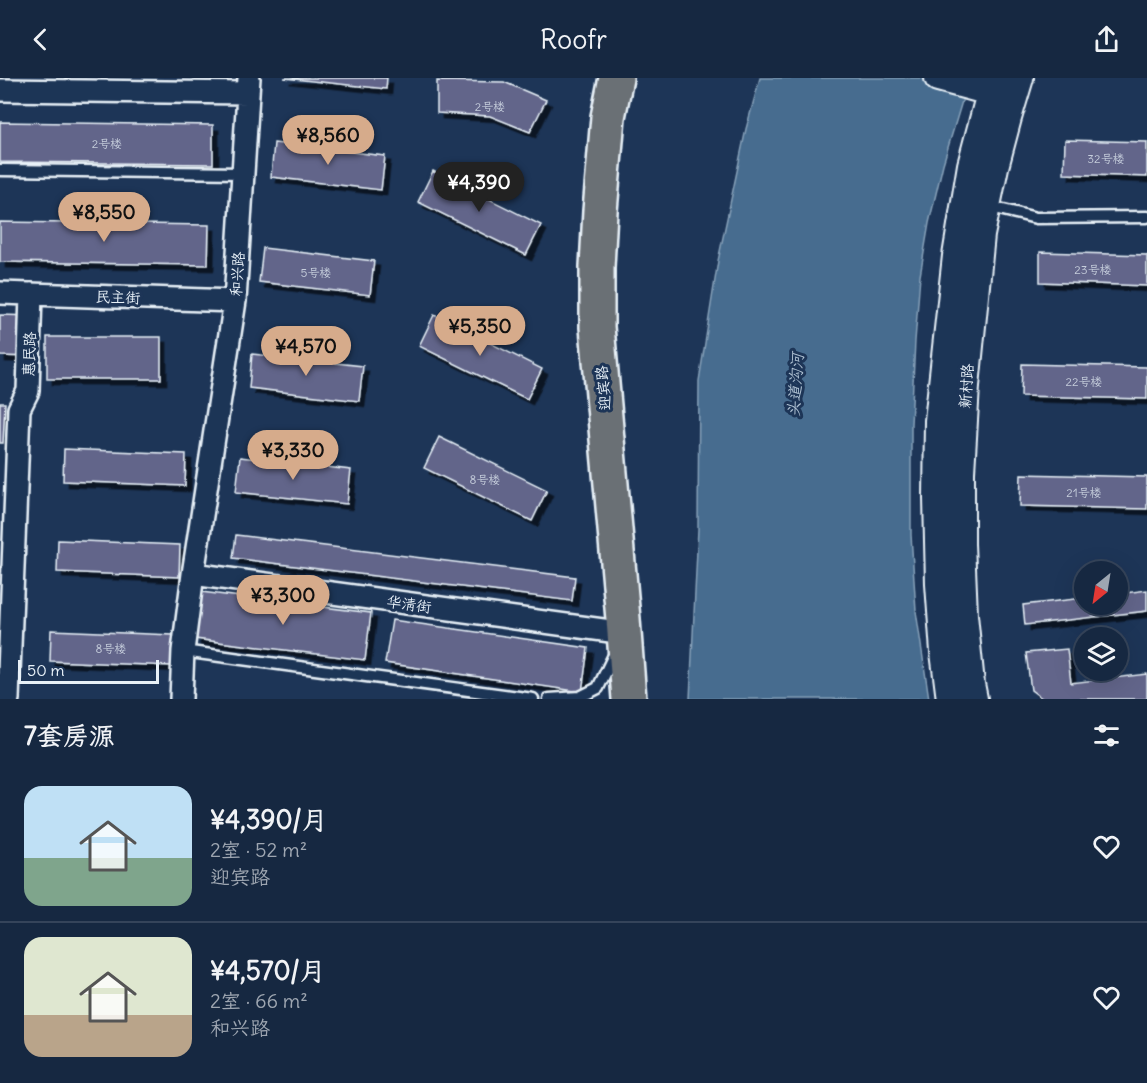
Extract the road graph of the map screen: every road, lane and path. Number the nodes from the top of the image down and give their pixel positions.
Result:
1 (616, 78) edge
2 (938, 78) edge
3 (248, 86) edge
4 (1005, 86) edge
5 (0, 90) edge
6 (0, 170) edge
7 (243, 173) junction
8 (987, 206) junction
9 (1147, 217) edge
10 (0, 293) edge
11 (31, 294) junction
12 (235, 301) junction
13 (193, 574) junction
14 (625, 633) junction
15 (183, 651) junction
16 (8, 699) edge
17 (181, 699) edge
18 (533, 699) edge
19 (549, 699) edge
20 (629, 699) edge
21 (950, 699) edge
22 (974, 699) edge

1 - 14 main road, 迎宾路
2 - 4 street
3 - 5 street
3 - 7 street, 和兴路
4 - 8 street, 新村路
4 - 21 street, 新村路
6 - 7 lane
7 - 12 street, 和兴路
8 - 9 lane
8 - 22 street, 新村路
10 - 11 street, 民主街
11 - 12 street, 民主街
11 - 16 street, 惠民路
12 - 13 street, 和兴路
13 - 14 street, 华清街
13 - 15 street, 和兴路
14 - 19 lane
14 - 20 main road, 迎宾路
15 - 17 street, 和兴路
15 - 18 lane

